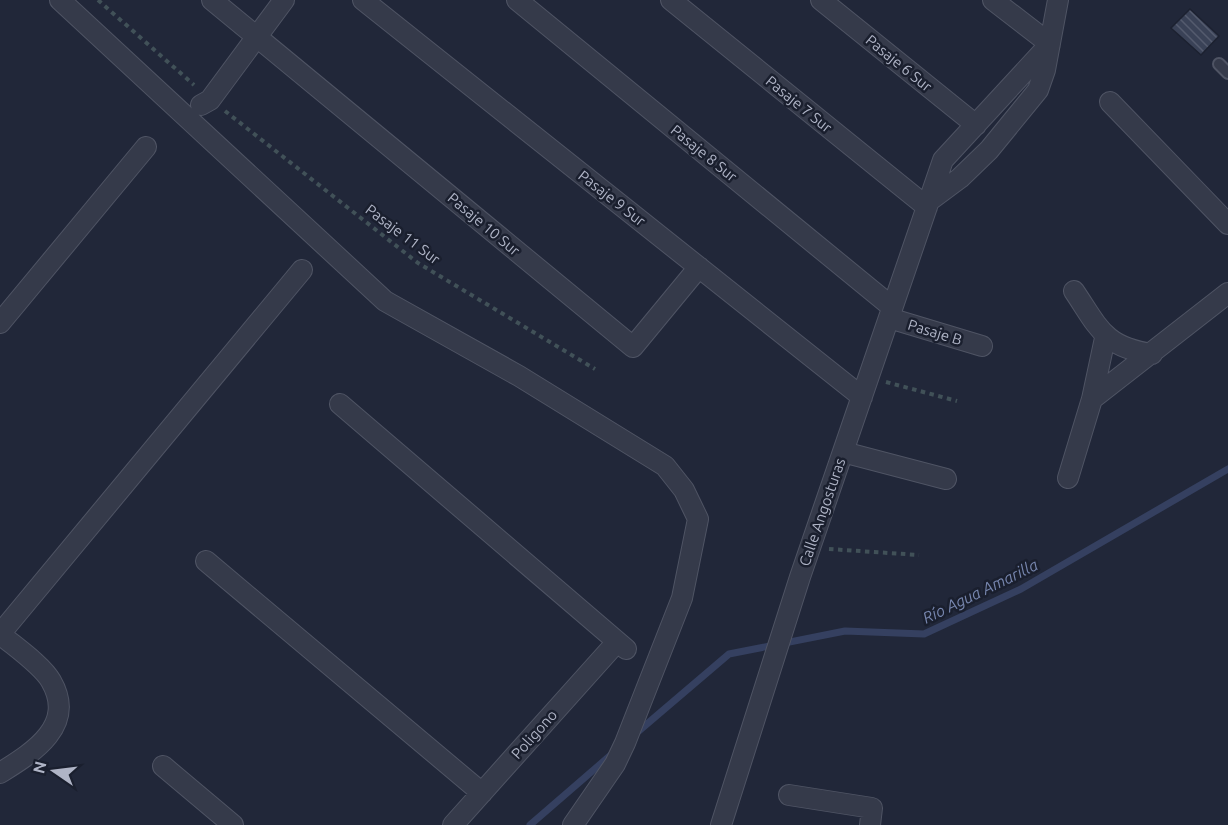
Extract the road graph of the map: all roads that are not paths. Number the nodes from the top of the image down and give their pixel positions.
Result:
1 (60, 0) edge
2 (212, 0) edge
3 (284, 0) edge
4 (363, 0) edge
5 (517, 0) edge
6 (671, 0) edge
7 (821, 0) edge
8 (993, 0) edge
9 (1058, 0) edge
10 (256, 35) junction
11 (1050, 44) junction
12 (1219, 64) dead end
13 (1228, 73) edge
14 (206, 102) road end
15 (1110, 102) dead end
16 (976, 126) junction
17 (146, 147) dead end
18 (928, 204) junction
19 (1228, 224) edge
20 (699, 267) junction
21 (302, 270) dead end
22 (1074, 291) dead end
23 (1228, 293) edge
24 (890, 312) junction
25 (0, 323) edge
26 (1105, 338) junction
27 (982, 346) dead end
28 (1152, 354) junction
29 (862, 397) junction
30 (1092, 399) junction
31 (340, 404) dead end
32 (843, 452) junction
33 (1068, 478) dead end
34 (946, 479) dead end
35 (206, 561) dead end
36 (163, 766) dead end
37 (0, 773) edge
38 (482, 793) junction
39 (789, 795) dead end
40 (234, 825) edge
41 (453, 825) edge
42 (573, 825) edge
43 (722, 825) edge
44 (870, 825) edge

1 - 42 street
2 - 10 street
3 - 10 street
4 - 20 street, Pasaje 9 Sur
5 - 24 street, Pasaje 8 Sur
6 - 18 street, Pasaje 7 Sur
7 - 16 street, Pasaje 6 Sur
8 - 11 street
9 - 11 street
10 - 14 street
10 - 20 street, Pasaje 10 Sur
11 - 16 street, Calle Angosturas
11 - 18 street
12 - 13 lane
15 - 19 street
16 - 18 street, Calle Angosturas
17 - 25 street
18 - 24 street, Calle Angosturas
20 - 29 street, Pasaje 9 Sur
21 - 37 street
22 - 26 street
23 - 28 street
24 - 27 street, Pasaje B
24 - 29 street, Calle Angosturas
26 - 28 street
26 - 30 street
28 - 30 street
29 - 32 street, Calle Angosturas
30 - 33 street
31 - 38 street, Poligono
32 - 34 street
32 - 43 street, Calle Angosturas
35 - 38 street
36 - 40 street
38 - 41 street, Poligono
39 - 44 street

